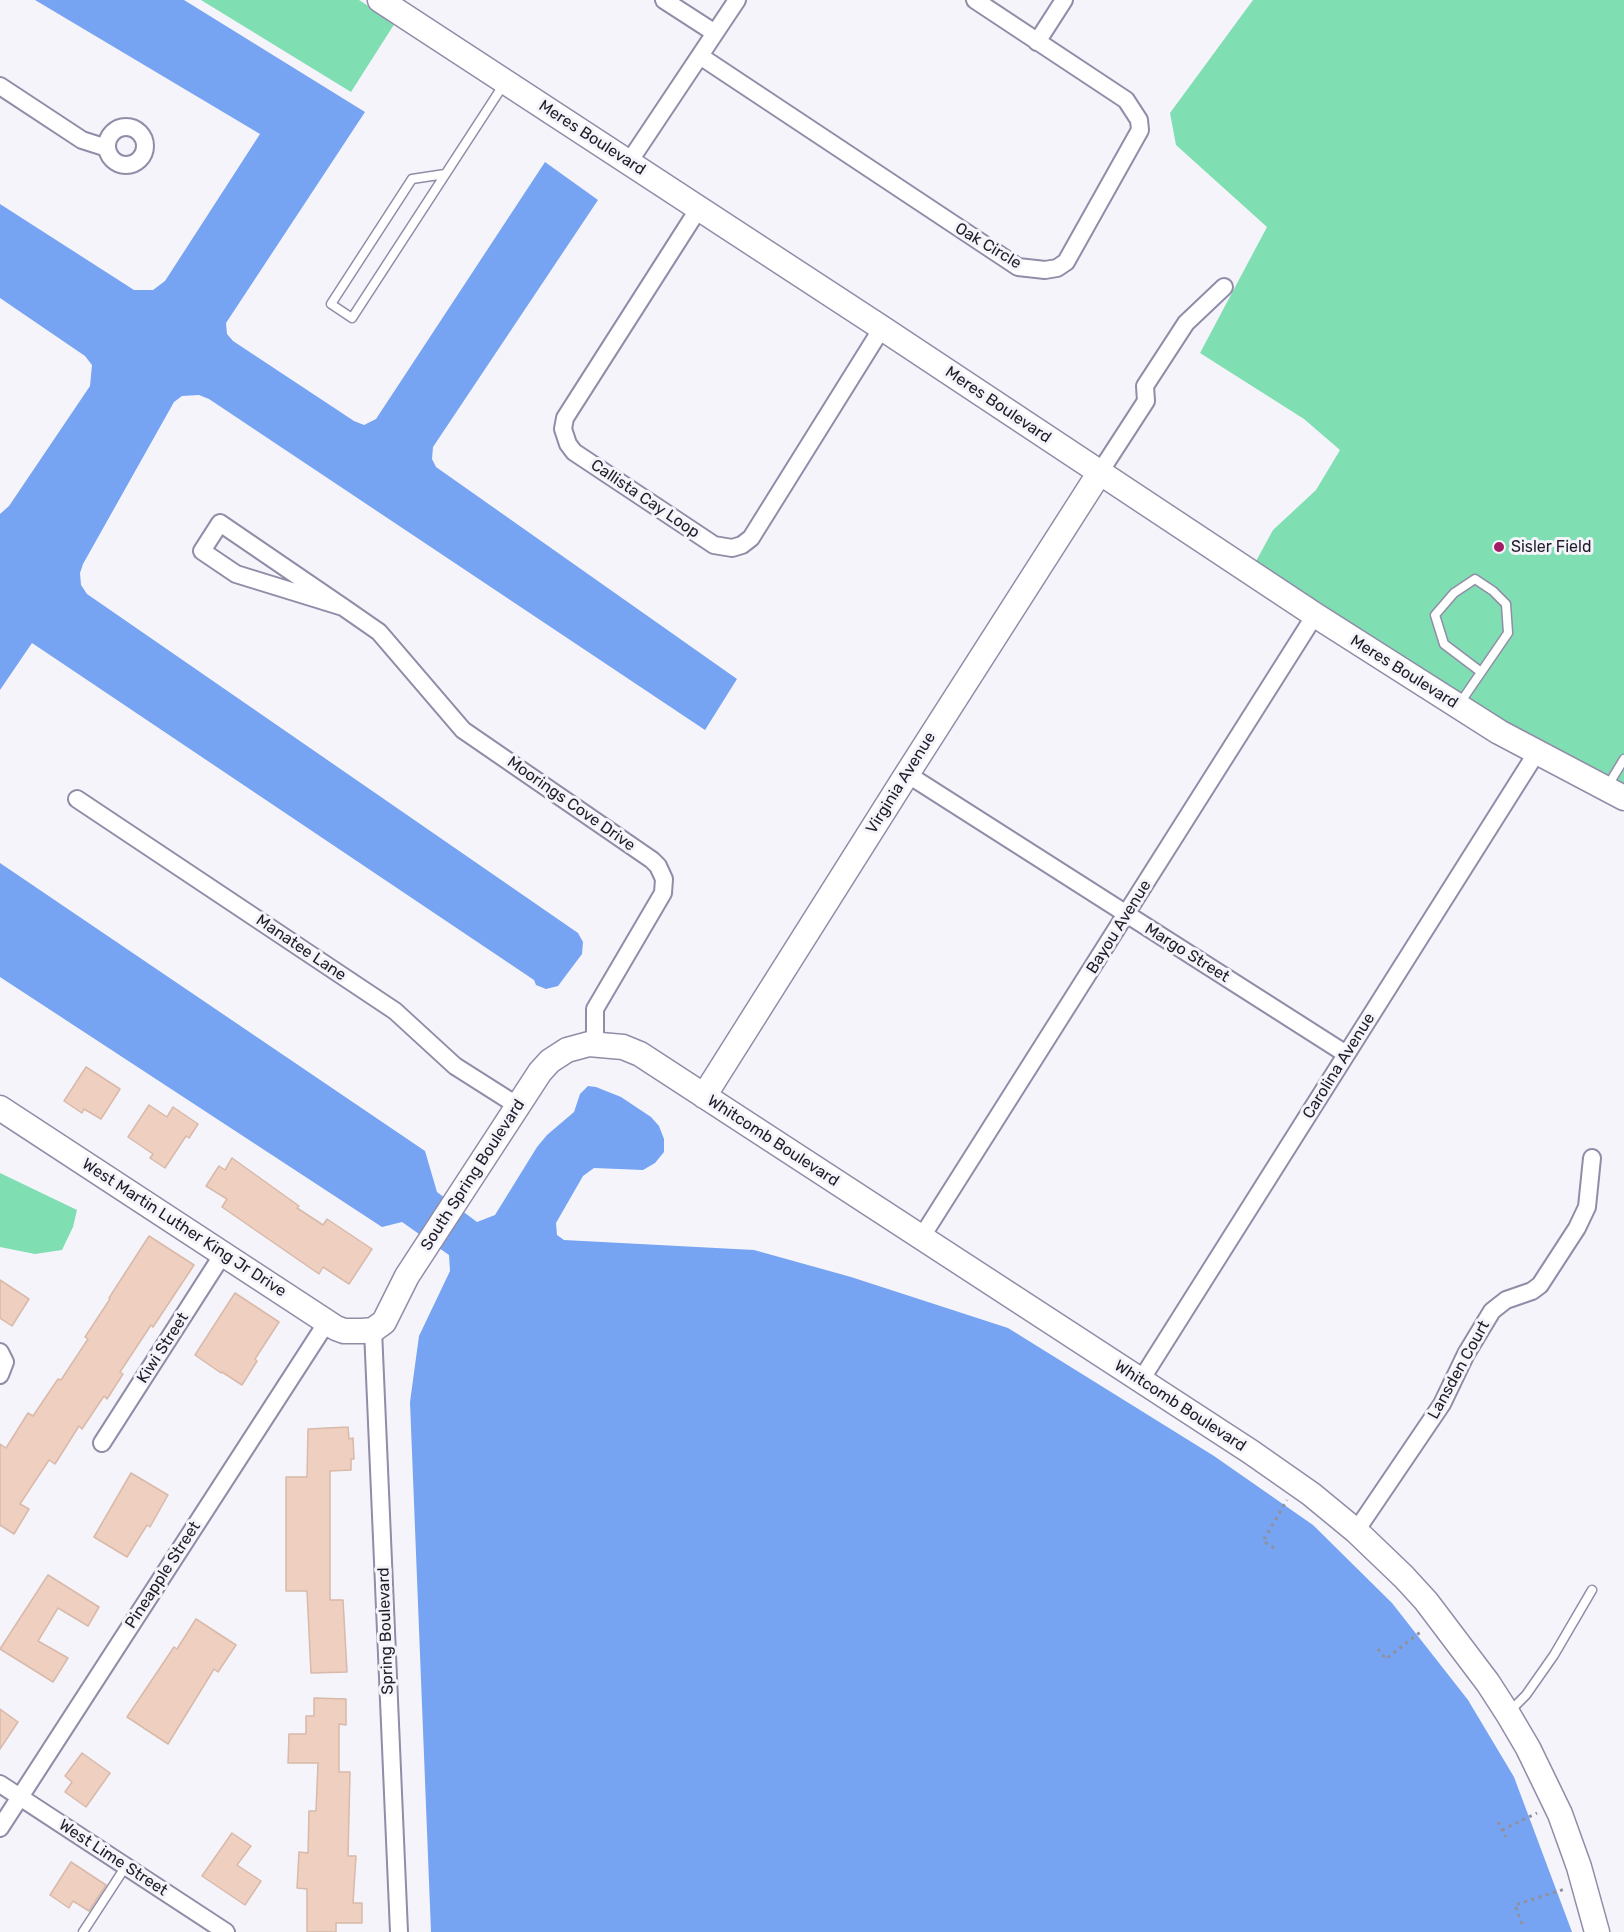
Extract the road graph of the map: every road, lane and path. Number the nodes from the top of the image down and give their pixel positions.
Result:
1 (380, 0) edge
2 (664, 0) edge
3 (737, 0) edge
4 (975, 0) edge
5 (1064, 0) edge
6 (715, 33) junction
7 (1037, 42) junction
8 (700, 56) junction
9 (506, 81) junction
10 (0, 86) edge
11 (107, 148) dead end
12 (629, 162) junction
13 (445, 174) junction
14 (699, 208) junction
15 (1224, 287) dead end
16 (882, 328) junction
17 (1100, 472) junction
18 (343, 607) junction
19 (1316, 615) junction
20 (1481, 672) junction
21 (1458, 706) junction
22 (1537, 752) junction
23 (1624, 759) edge
24 (907, 774) junction
25 (1615, 793) edge
26 (77, 800) dead end
27 (1127, 915) junction
28 (595, 1044) junction
29 (1346, 1054) junction
30 (704, 1096) junction
31 (518, 1106) junction
32 (0, 1108) edge
33 (1592, 1158) dead end
34 (921, 1238) junction
35 (223, 1254) junction
36 (327, 1322) junction
37 (373, 1330) junction
38 (0, 1352) edge
39 (1, 1373) edge
40 (1141, 1380) junction
41 (102, 1443) dead end
42 (1290, 1493) dead end
43 (1356, 1532) junction
44 (1274, 1548) dead end
45 (1592, 1590) dead end
46 (1424, 1629) dead end
47 (1378, 1649) dead end
48 (1508, 1714) junction
49 (0, 1784) edge
50 (20, 1797) junction
51 (1539, 1812) dead end
52 (1498, 1822) dead end
53 (0, 1828) edge
54 (1502, 1830) junction
55 (1506, 1837) dead end
56 (126, 1866) junction
57 (1566, 1889) dead end
58 (1522, 1924) dead end
59 (83, 1932) edge
60 (226, 1932) edge
61 (399, 1932) edge
62 (1597, 1932) edge

1 - 9 street, Meres Boulevard
2 - 6 street
3 - 6 street
4 - 7 street, Oak Circle
5 - 7 street
6 - 8 street
7 - 8 street, Oak Circle
8 - 12 street
9 - 12 street, Meres Boulevard
9 - 13 lane
10 - 11 street
12 - 14 street, Meres Boulevard
13 - 13 lane
14 - 16 street, Meres Boulevard
14 - 16 street, Callista Cay Loop
15 - 17 street
16 - 17 street, Meres Boulevard
17 - 19 street, Meres Boulevard
17 - 24 street, Virginia Avenue
18 - 18 street, Moorings Cove Drive
18 - 28 street, Moorings Cove Drive
19 - 21 street, Meres Boulevard
19 - 27 street, Bayou Avenue
20 - 20 lane
20 - 21 lane
21 - 22 street, Meres Boulevard
22 - 25 street, Meres Boulevard
22 - 29 street, Carolina Avenue
23 - 25 lane
24 - 27 street, Margo Street
24 - 30 street, Virginia Avenue
26 - 31 street, Manatee Lane
27 - 29 street, Margo Street
27 - 34 street, Bayou Avenue
28 - 30 street, Whitcomb Boulevard
28 - 31 street, South Spring Boulevard
29 - 40 street, Carolina Avenue
30 - 34 street, Whitcomb Boulevard
31 - 37 street, South Spring Boulevard
32 - 35 street, West Martin Luther King Jr Drive
33 - 43 street, Lansden Court
34 - 40 street, Whitcomb Boulevard
35 - 36 street, West Martin Luther King Jr Drive
35 - 41 street, Kiwi Street
36 - 37 street, West Martin Luther King Jr Drive
36 - 50 street, Pineapple Street
37 - 61 street, Spring Boulevard
38 - 39 street
40 - 43 street, Whitcomb Boulevard
42 - 44 path
43 - 48 street, Whitcomb Boulevard
45 - 48 lane
46 - 47 path
48 - 62 street, Whitcomb Boulevard
49 - 50 street, West Lime Street
50 - 53 street, Pineapple Street
50 - 56 street, West Lime Street
51 - 54 path
52 - 54 path
54 - 55 path
56 - 59 lane
56 - 60 street, West Lime Street
57 - 58 path

